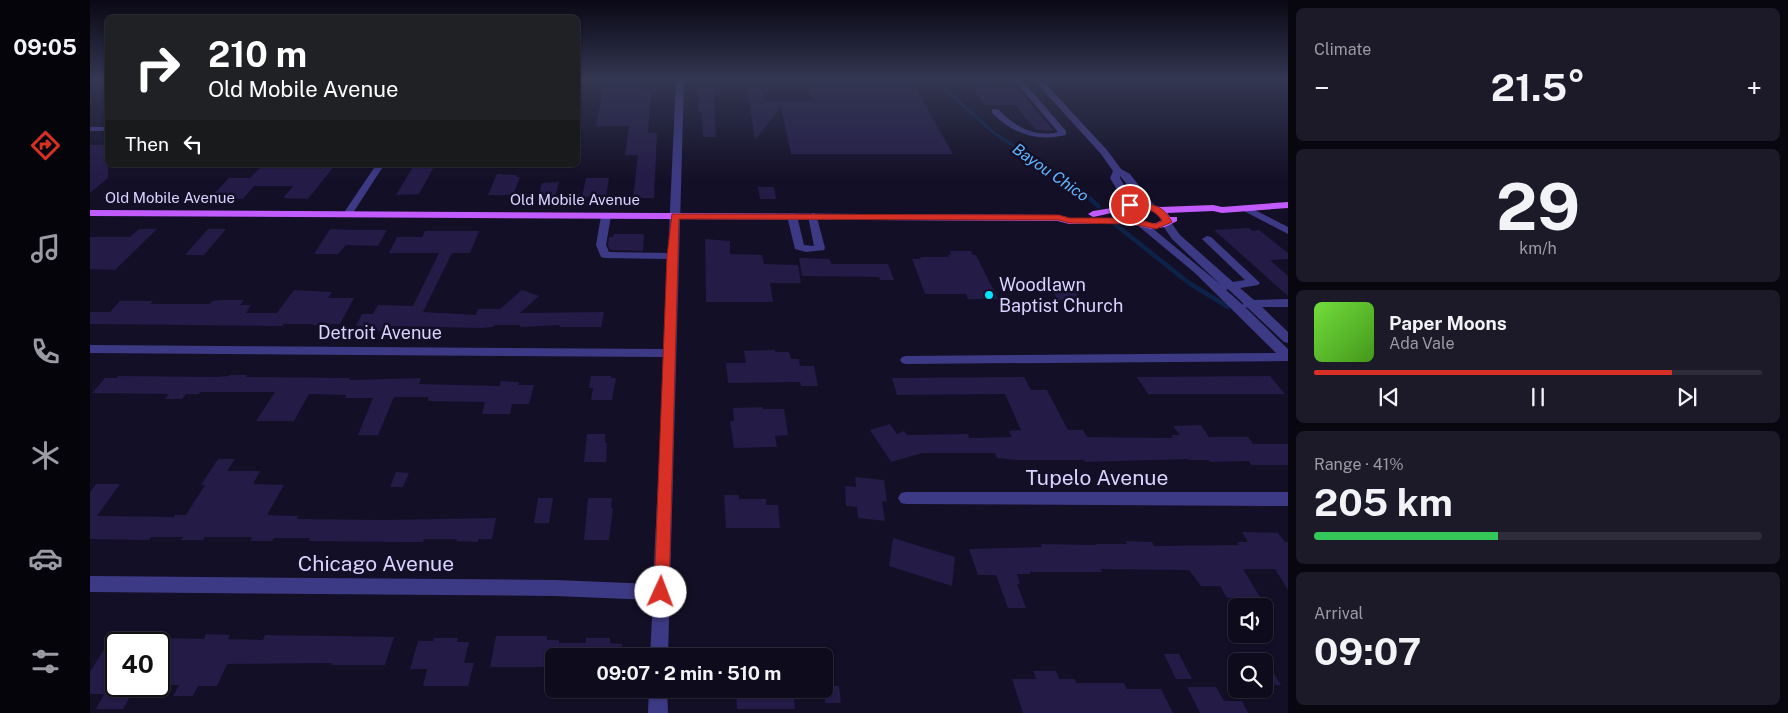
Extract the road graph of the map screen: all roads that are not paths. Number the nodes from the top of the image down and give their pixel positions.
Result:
1 (679, 113) edge
2 (997, 113) edge
3 (1050, 113) edge
4 (1069, 113) edge
5 (90, 129) edge
6 (105, 129) edge
7 (1069, 133) junction
8 (1087, 133) junction
9 (379, 167) edge
10 (1118, 171) junction
11 (1288, 205) edge
12 (1127, 207) junction
13 (1155, 208) junction
14 (1245, 208) junction
15 (1222, 210) junction
16 (90, 213) edge
17 (348, 214) junction
18 (606, 216) junction
19 (675, 216) junction
20 (792, 216) junction
21 (813, 216) junction
22 (1059, 218) junction
23 (1167, 222) junction
24 (1137, 223) junction
25 (1288, 231) edge
26 (1207, 239) dead end
27 (672, 256) junction
28 (1227, 257) junction
29 (1200, 259) junction
30 (1230, 285) junction
31 (1216, 286) junction
32 (1288, 303) edge
33 (1235, 304) junction
34 (1251, 304) junction
35 (1288, 339) edge
36 (90, 349) edge
37 (669, 353) junction
38 (1288, 357) edge
39 (906, 360) dead end
40 (906, 498) dead end
41 (1288, 499) edge
42 (90, 584) edge
43 (661, 592) junction
44 (659, 648) edge
45 (658, 698) edge
46 (658, 713) edge

1 - 19 street
2 - 7 street
3 - 7 street
4 - 8 street
5 - 6 street
7 - 8 street
8 - 10 street
9 - 17 street
10 - 12 street
10 - 13 street
11 - 14 main road, Old Mobile Avenue
12 - 13 main road, Old Mobile Avenue
12 - 22 main road, Old Mobile Avenue
12 - 24 main road
13 - 15 main road, Old Mobile Avenue
13 - 23 main road
14 - 15 main road, Old Mobile Avenue
14 - 25 street
15 - 23 main road, Old Mobile Avenue
16 - 17 main road, Old Mobile Avenue
17 - 18 main road, Old Mobile Avenue
18 - 19 main road, Old Mobile Avenue
18 - 27 street
19 - 20 main road, Old Mobile Avenue
19 - 27 street
20 - 21 main road, Old Mobile Avenue
20 - 21 street
21 - 22 main road, Old Mobile Avenue
22 - 24 main road, Old Mobile Avenue
23 - 24 main road, Old Mobile Avenue
23 - 29 street
24 - 31 street
26 - 28 street
27 - 37 street
28 - 29 street
28 - 30 street
29 - 30 street
30 - 31 street
30 - 34 street
31 - 33 street
32 - 34 street
33 - 34 street
33 - 38 street
34 - 35 street
36 - 37 street, Detroit Avenue
37 - 43 street
38 - 39 street
40 - 41 street, Tupelo Avenue
42 - 43 street, Chicago Avenue
43 - 44 street
45 - 46 street

